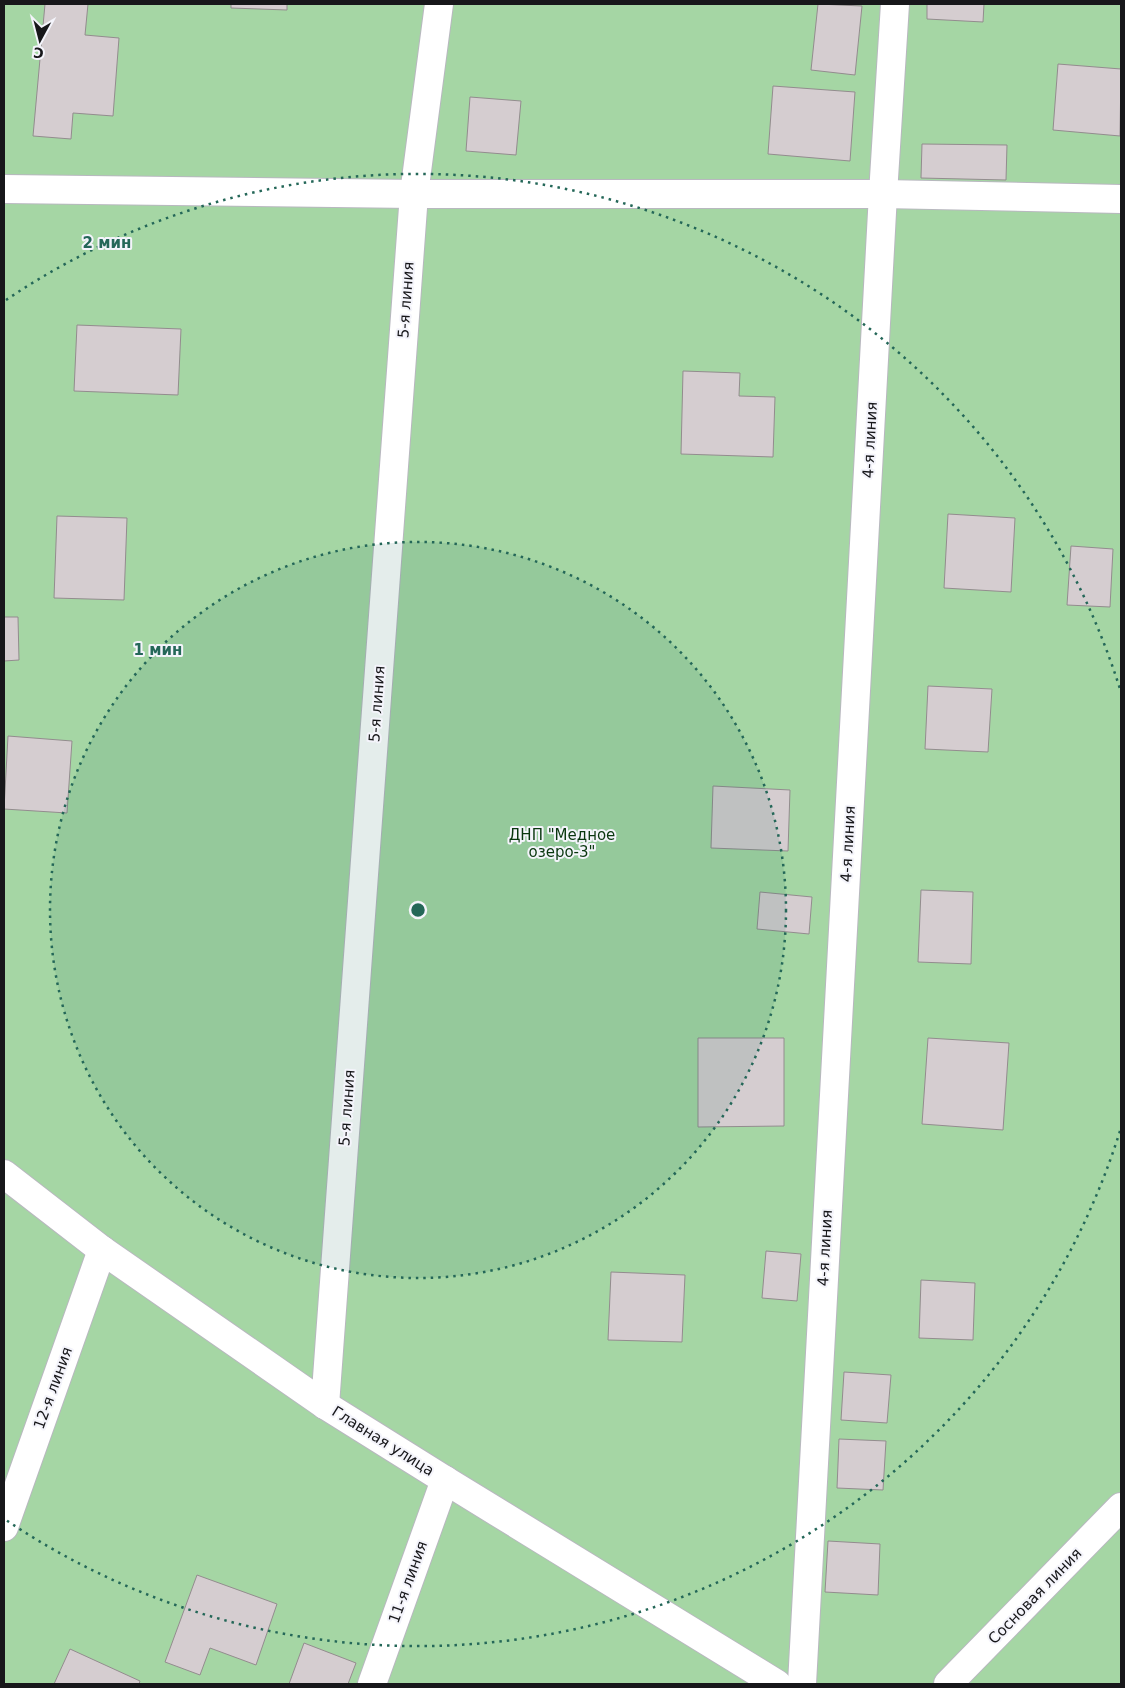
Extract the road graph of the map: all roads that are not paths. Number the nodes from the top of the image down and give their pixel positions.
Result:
1 (439, 4) edge
2 (895, 4) edge
3 (4, 189) edge
4 (414, 194) junction
5 (883, 194) junction
6 (1121, 199) edge
7 (4, 1174) edge
8 (102, 1250) junction
9 (325, 1405) junction
10 (444, 1480) junction
11 (1121, 1507) edge
12 (4, 1527) edge
13 (372, 1684) edge
14 (777, 1684) edge
15 (802, 1684) edge
16 (948, 1684) edge

1 - 4 street, 5-я линия
2 - 5 street, 4-я линия
3 - 4 street
4 - 5 street
4 - 9 street, 5-я линия
5 - 6 street
5 - 15 street, 4-я линия
7 - 8 street, Главная улица
8 - 9 street, Главная улица
8 - 12 street, 12-я линия
9 - 10 street, Главная улица
10 - 13 street, 11-я линия
10 - 14 street, Главная улица
11 - 16 street, Сосновая линия

